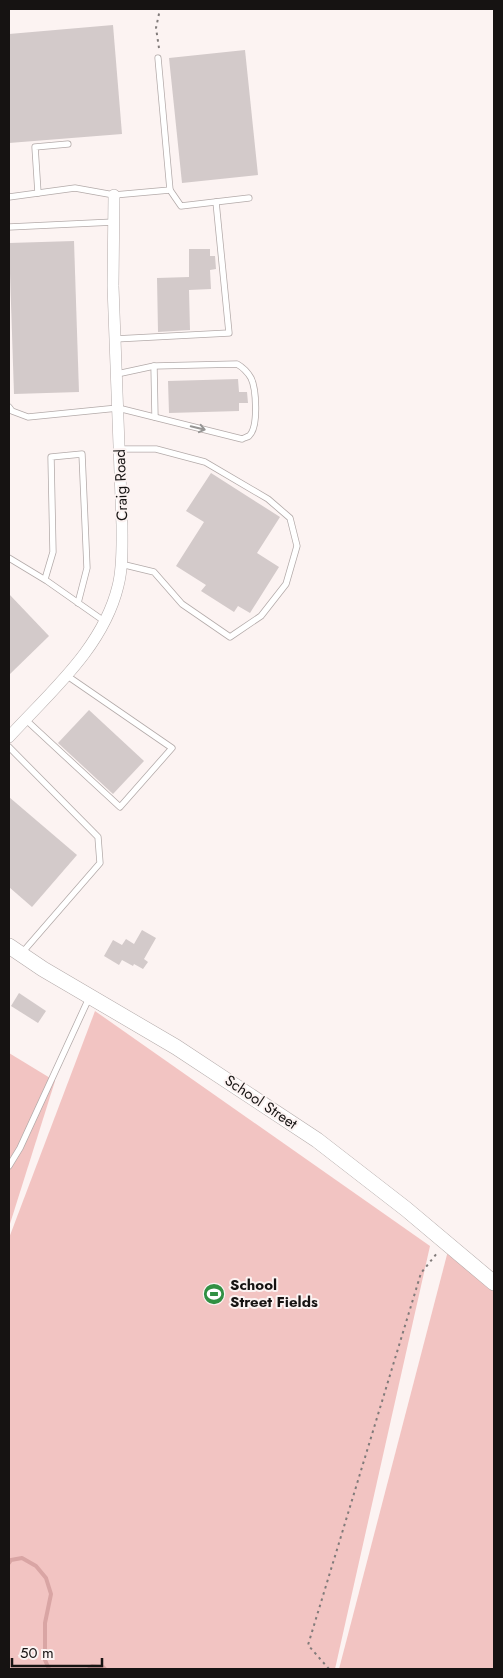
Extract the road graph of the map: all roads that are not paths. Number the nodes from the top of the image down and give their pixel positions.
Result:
1 (158, 58) road end
2 (68, 144) dead end
3 (170, 190) junction
4 (38, 193) junction
5 (114, 195) junction
6 (9, 197) edge
7 (249, 198) dead end
8 (216, 202) junction
9 (114, 222) junction
10 (9, 227) edge
11 (115, 339) junction
12 (154, 366) junction
13 (117, 374) junction
14 (9, 407) edge
15 (118, 408) junction
16 (155, 417) junction
17 (120, 449) junction
18 (9, 558) edge
19 (121, 564) junction
20 (45, 579) junction
21 (78, 603) junction
22 (104, 621) junction
23 (66, 675) junction
24 (25, 719) junction
25 (9, 737) edge
26 (9, 747) edge
27 (15, 950) edge
28 (90, 996) junction
29 (9, 1166) edge
30 (494, 1284) edge

1 - 3 lane
2 - 4 lane
3 - 5 lane
3 - 8 lane
4 - 5 lane
4 - 6 lane
5 - 9 street, Craig Road
7 - 8 lane
8 - 11 lane
9 - 10 lane
9 - 11 street, Craig Road
11 - 13 street, Craig Road
12 - 13 lane
12 - 16 lane
16 -> 12 lane
13 - 15 street, Craig Road
14 - 15 lane
15 - 16 lane
15 - 17 street, Craig Road
17 - 19 street, Craig Road
17 - 19 lane
18 - 20 lane
19 - 22 street, Craig Road
20 - 21 lane
20 - 21 lane
21 - 22 lane
22 - 23 street, Craig Road
23 - 24 street, Craig Road
23 - 24 lane
24 - 25 street, Craig Road
26 - 27 lane
27 - 28 street, School Street
28 - 29 lane
28 - 30 street, School Street

